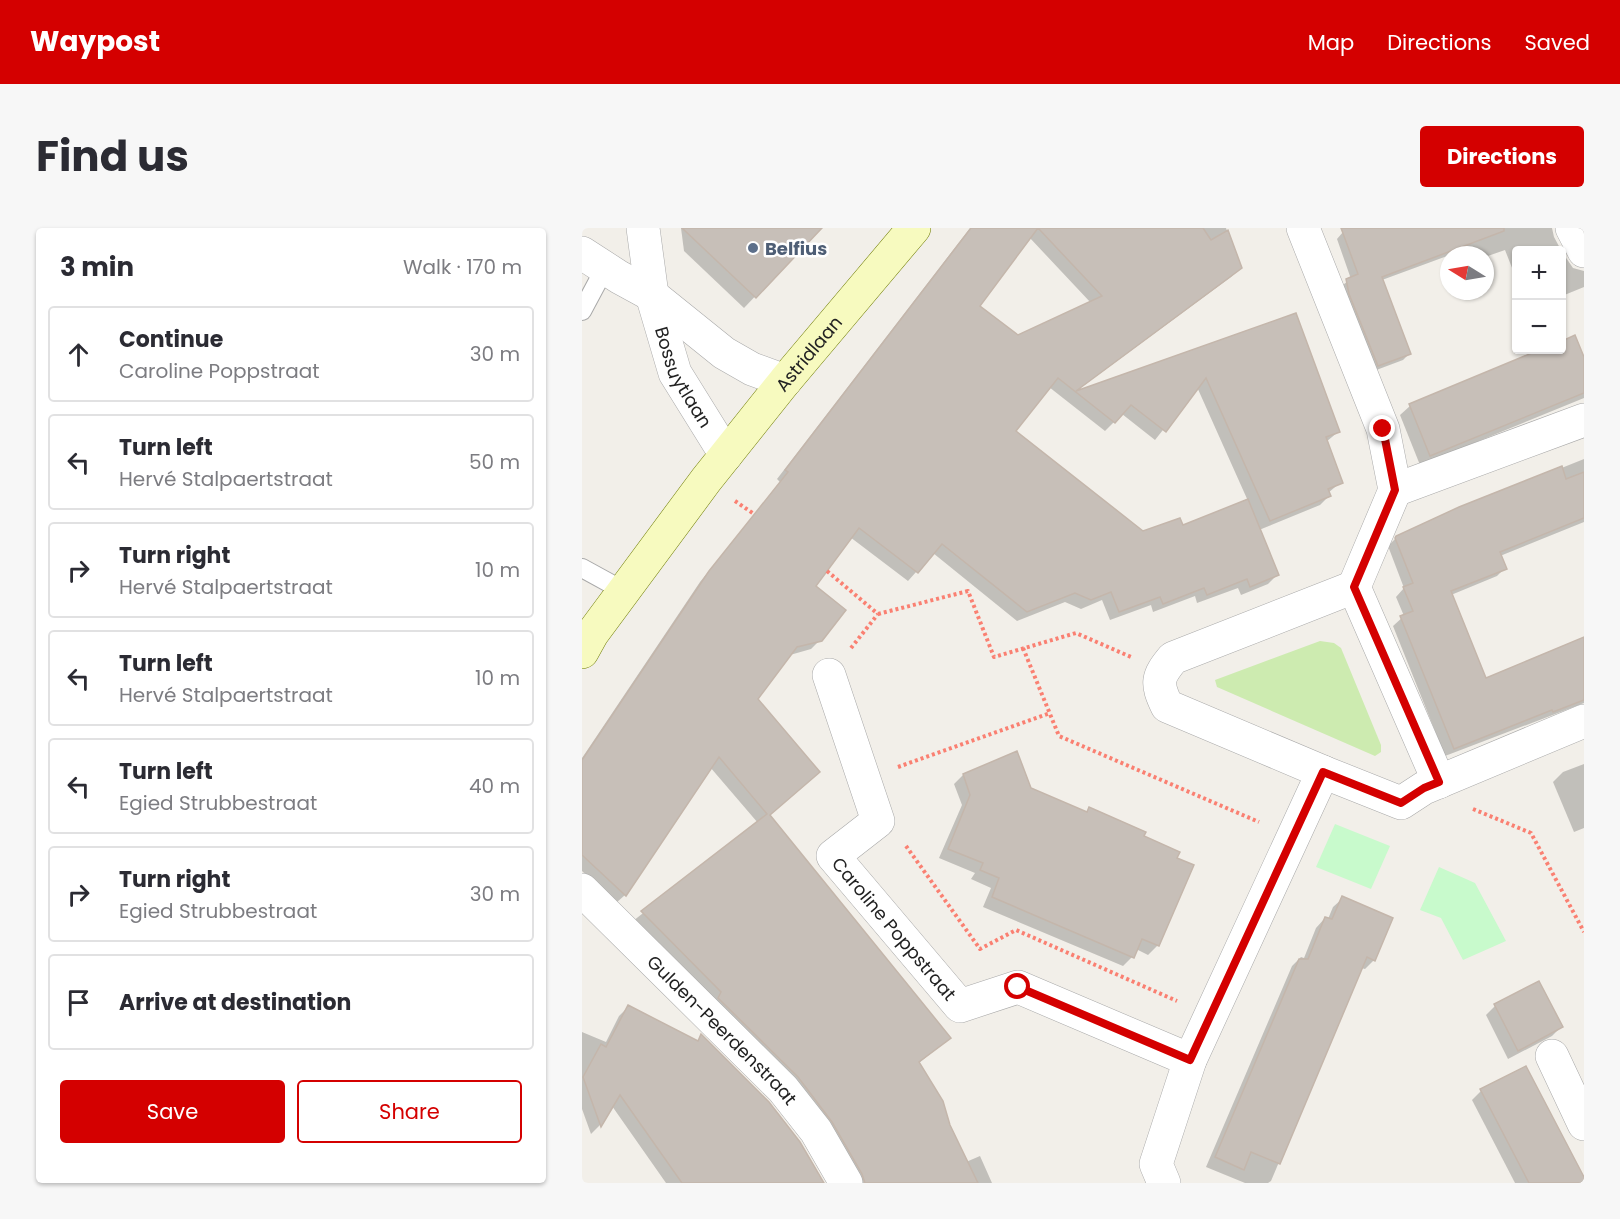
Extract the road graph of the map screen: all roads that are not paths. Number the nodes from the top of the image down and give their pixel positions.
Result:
1 (643, 228) edge
2 (914, 228) edge
3 (1303, 228) edge
4 (1572, 228) edge
5 (1584, 251) edge
6 (594, 261) edge
7 (652, 295) junction
8 (582, 311) edge
9 (785, 381) junction
10 (1584, 420) edge
11 (726, 455) junction
12 (1395, 490) junction
13 (582, 568) edge
14 (1354, 587) junction
15 (624, 591) junction
16 (582, 652) edge
17 (830, 675) road end
18 (1584, 721) edge
19 (1323, 772) junction
20 (1439, 782) junction
21 (582, 890) edge
22 (1552, 1056) dead end
23 (1190, 1060) junction
24 (1584, 1124) edge
25 (846, 1183) edge
26 (1164, 1183) edge

1 - 7 street, Bossuytlaan
2 - 9 main road, Astridlaan
3 - 12 street
4 - 5 street
6 - 7 street
6 - 8 lane
7 - 9 street, Bossuytlaan
7 - 11 street, Bossuytlaan
9 - 11 main road, Astridlaan
10 - 12 street
11 - 15 main road, Astridlaan
12 - 14 street
13 - 15 lane
14 - 19 street
14 - 20 street
15 - 16 main road, Astridlaan
17 - 23 street, Caroline Poppstraat
18 - 20 street
19 - 20 street
19 - 23 street
21 - 25 street, Gulden-Peerdenstraat
22 - 24 street
23 - 26 street

